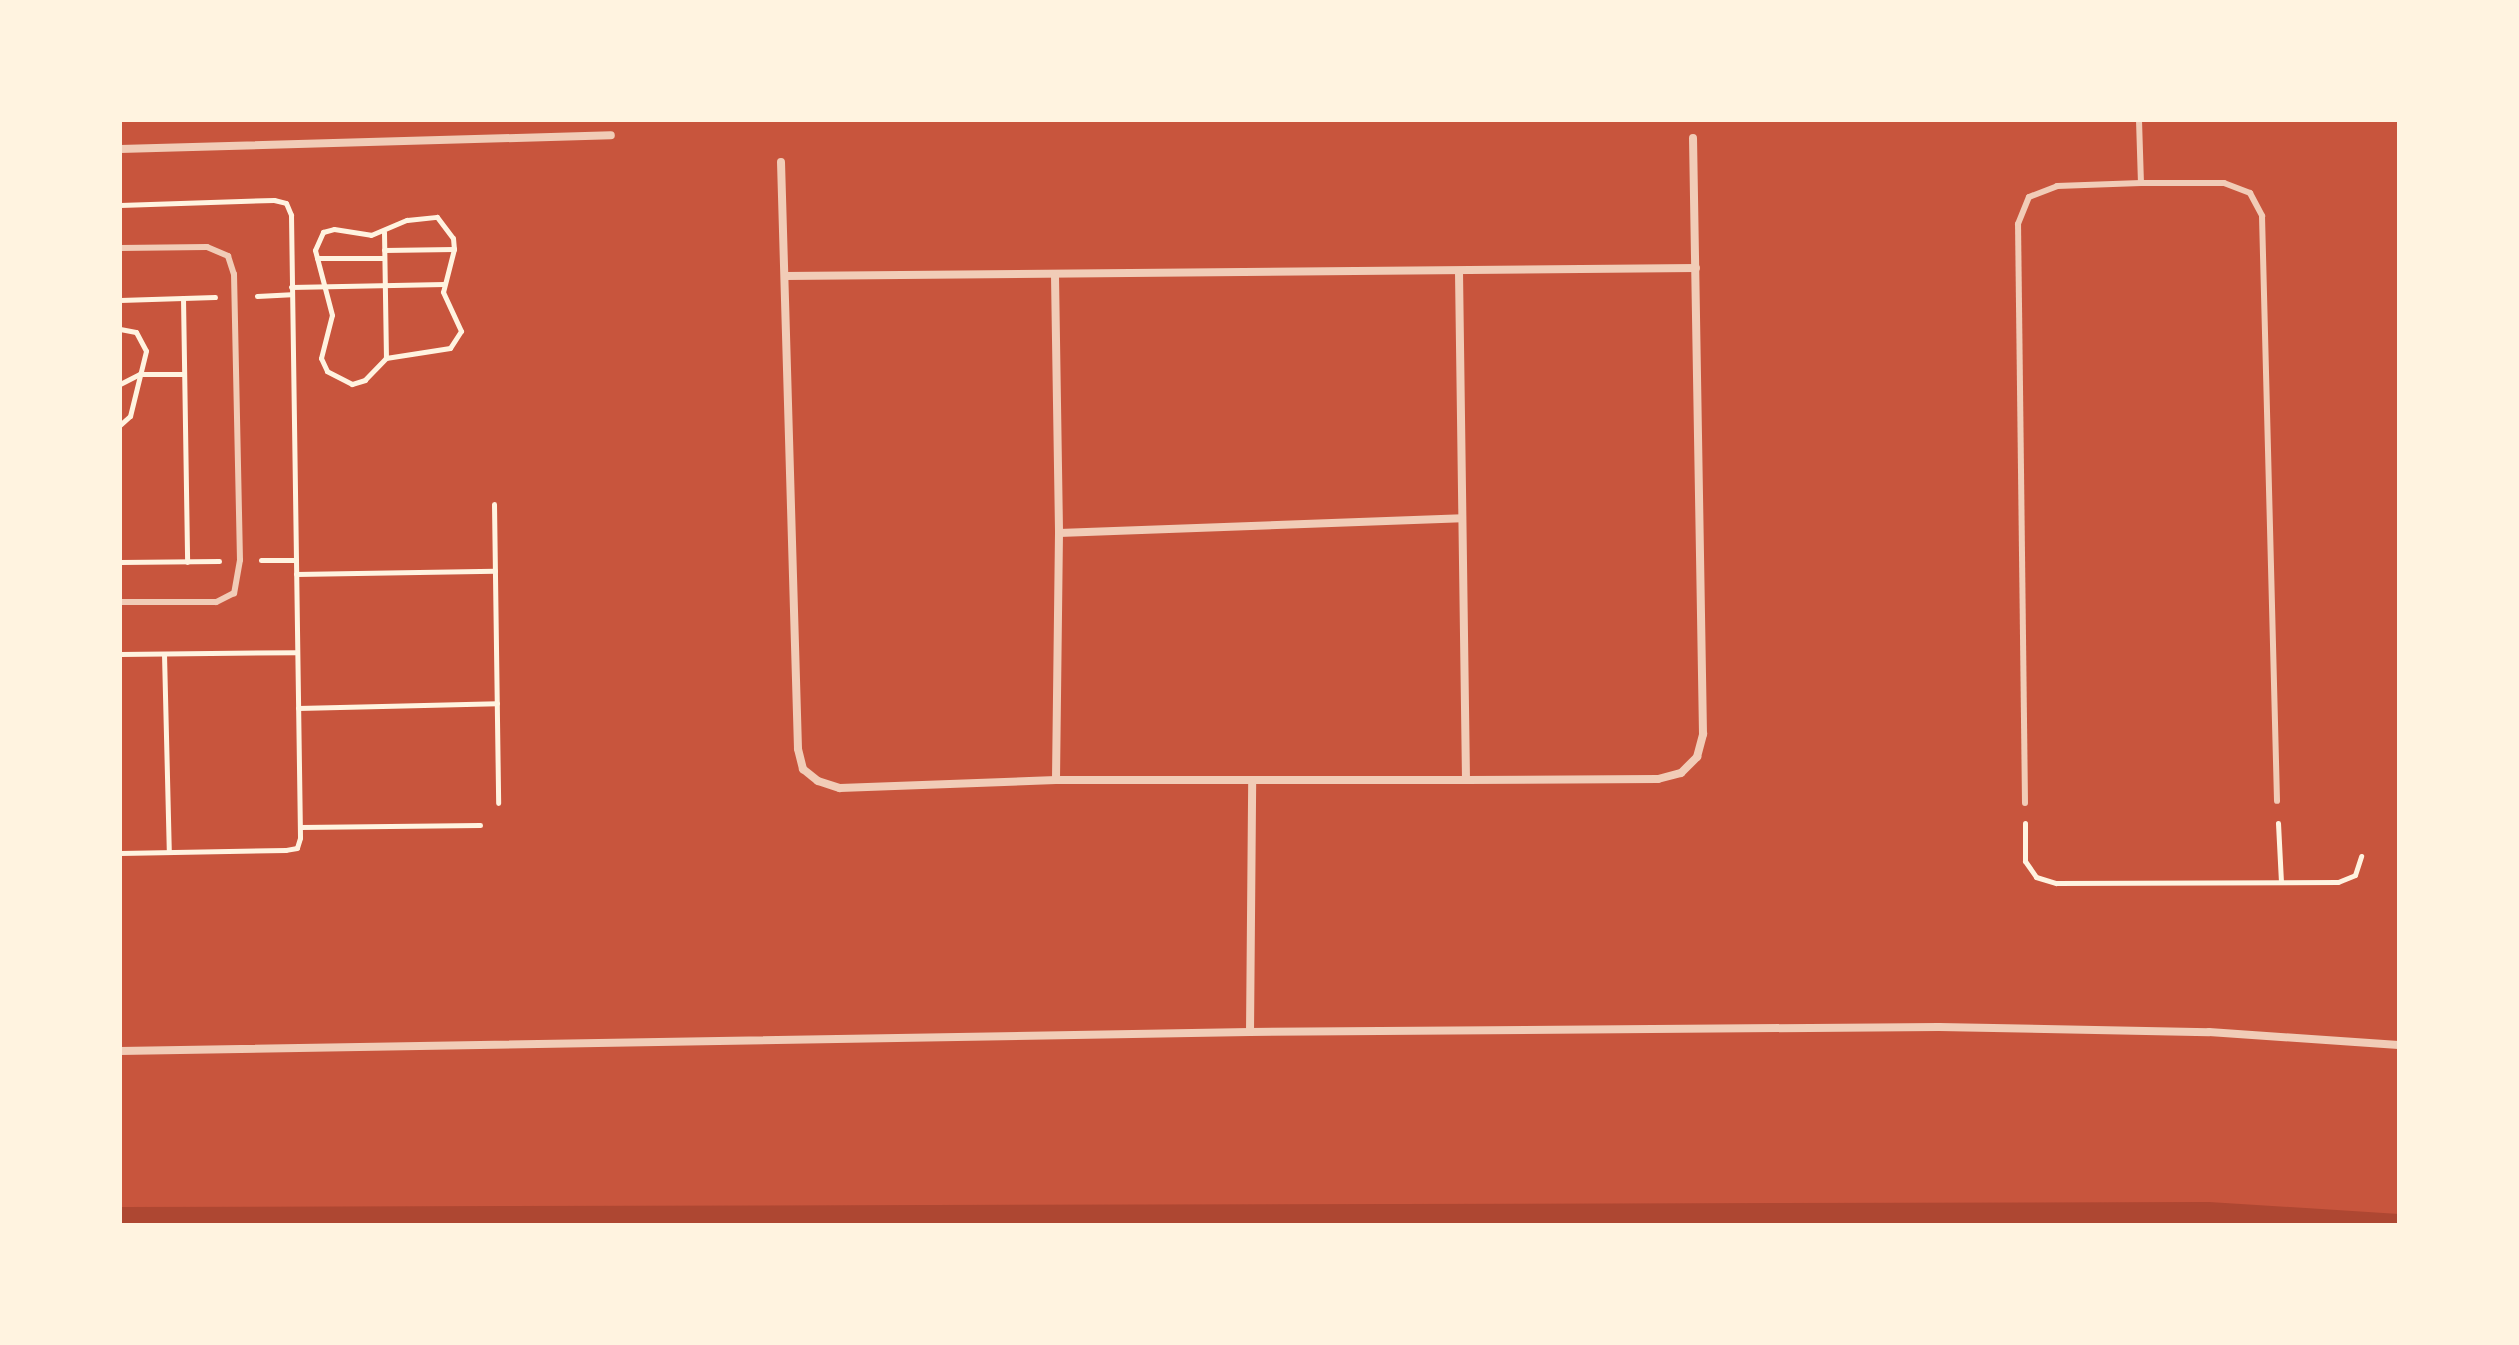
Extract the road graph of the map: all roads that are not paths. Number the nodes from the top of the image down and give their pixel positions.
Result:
1 (2139, 120) edge
2 (611, 135) dead end
3 (1693, 138) dead end
4 (120, 149) edge
5 (781, 162) dead end
6 (2141, 183) junction
7 (120, 248) edge
8 (1696, 268) junction
9 (1459, 271) junction
10 (785, 276) junction
11 (1055, 276) junction
12 (1462, 518) junction
13 (1059, 533) junction
14 (120, 602) edge
15 (1056, 780) junction
16 (1466, 780) junction
17 (1252, 782) junction
18 (2277, 801) road end
19 (2025, 803) road end
20 (1250, 1032) junction
21 (2399, 1045) edge
22 (120, 1051) edge

1 - 6 lane
2 - 4 street
3 - 8 street
5 - 10 street
6 - 18 lane
6 - 19 lane
7 - 14 lane
8 - 9 street
8 - 16 street
9 - 11 street
9 - 12 street
10 - 11 street
10 - 15 street
11 - 13 street
12 - 13 street
12 - 16 street
13 - 15 street
15 - 17 street
16 - 17 street
17 - 20 street
20 - 21 street
20 - 22 street

